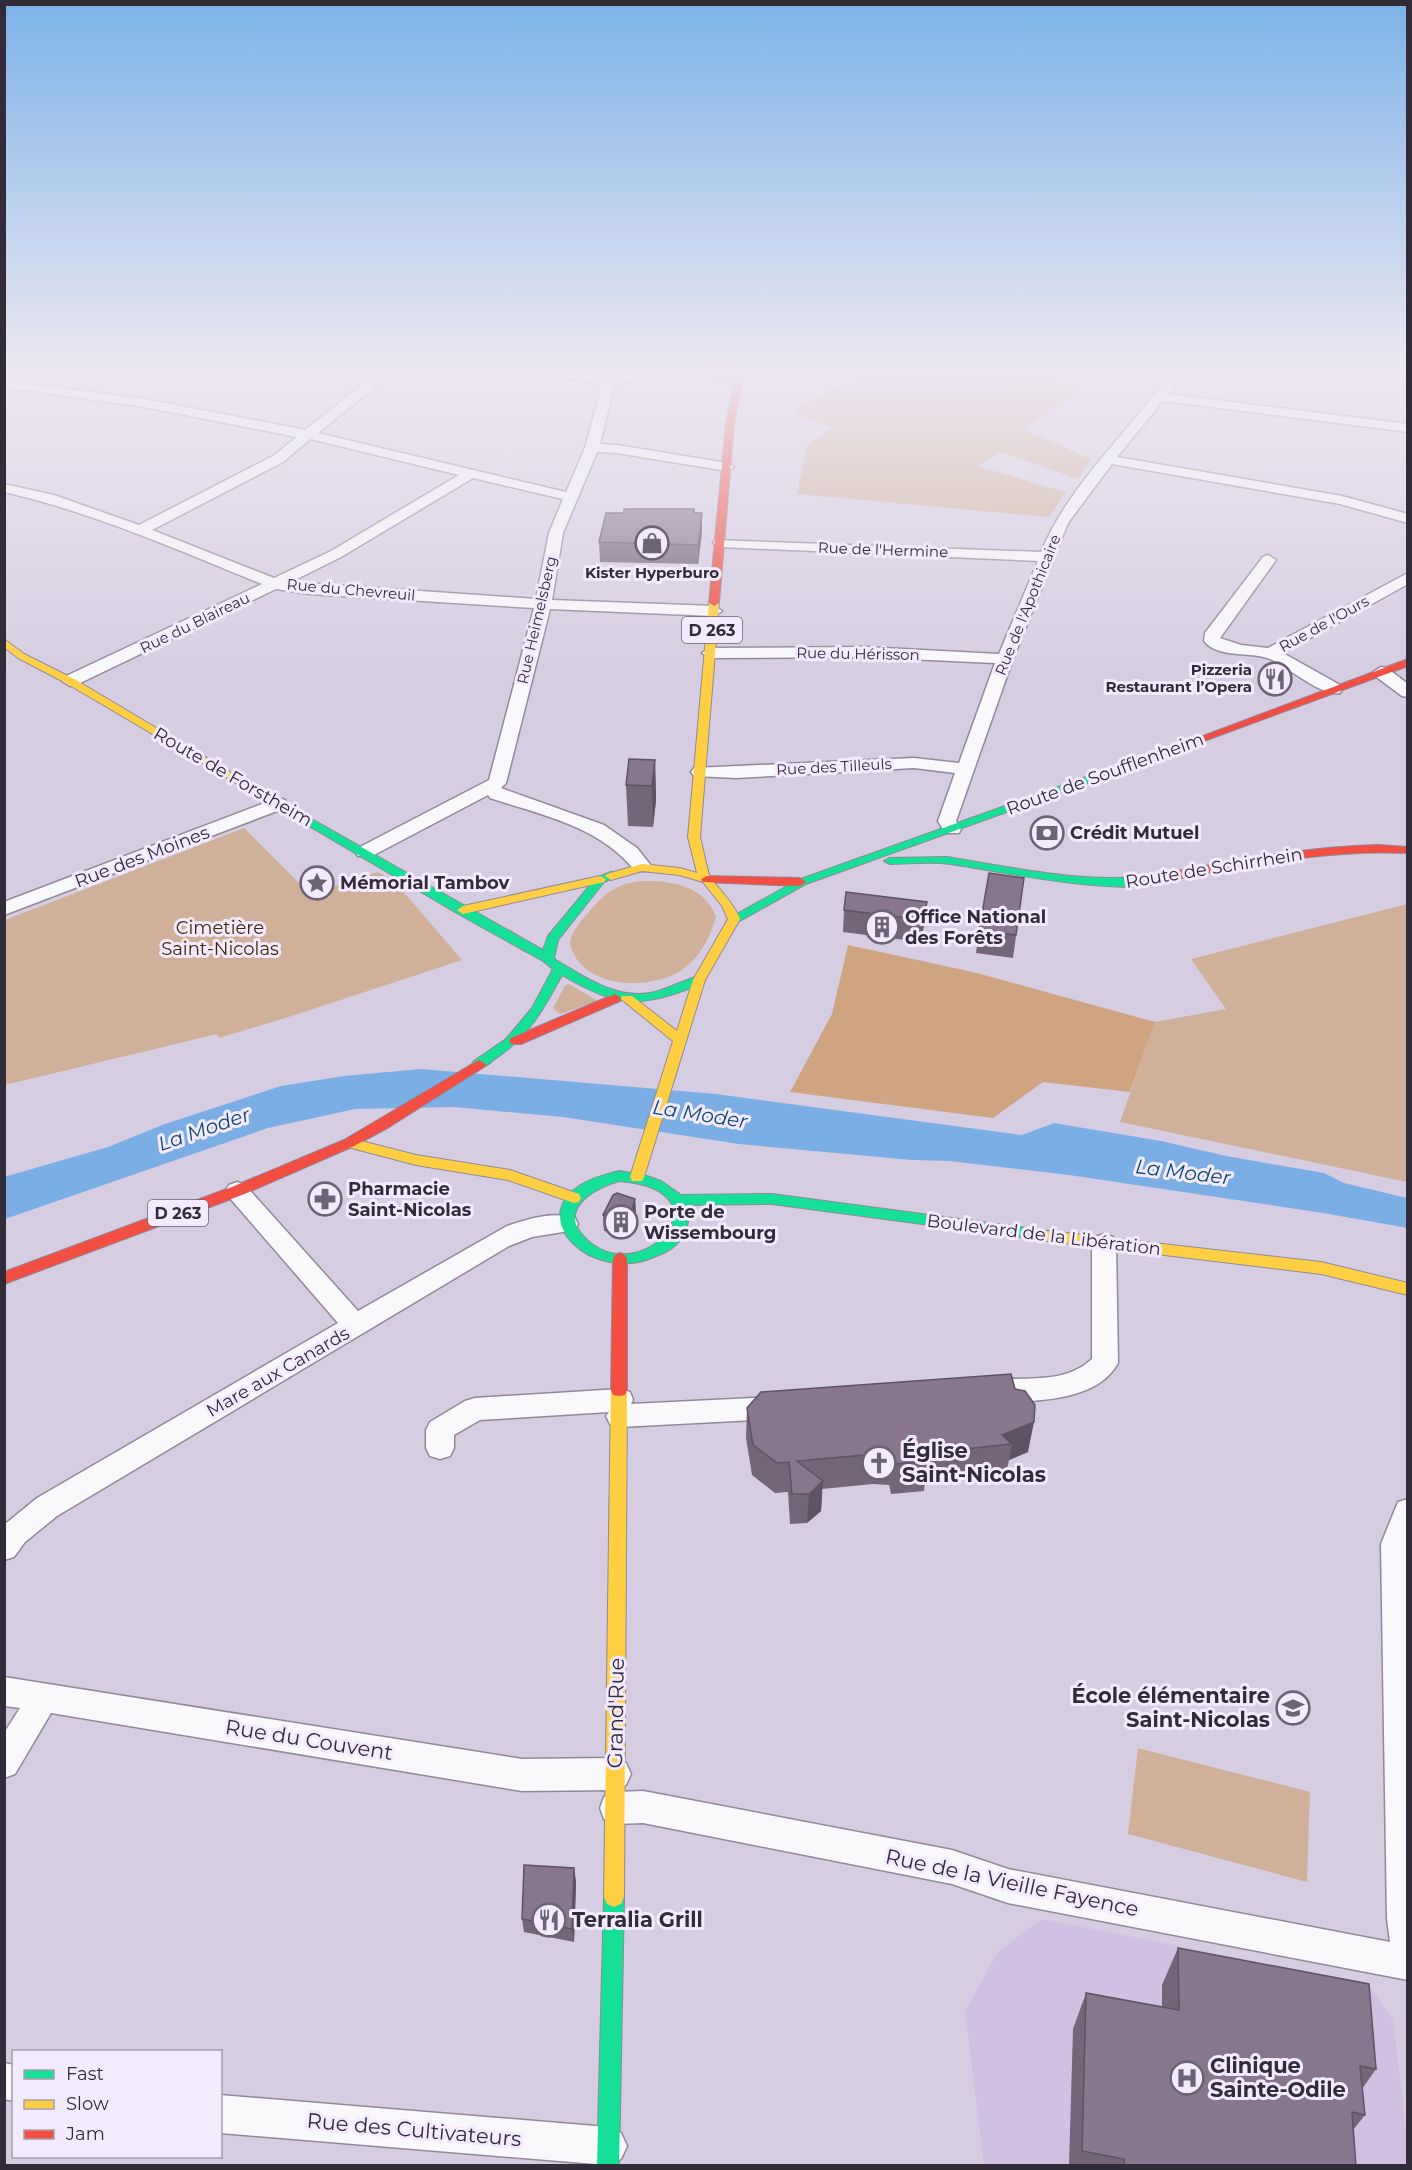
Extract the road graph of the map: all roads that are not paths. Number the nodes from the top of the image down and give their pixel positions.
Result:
1 (256, 470) edge
2 (459, 470) edge
3 (582, 470) edge
4 (727, 470) edge
5 (1099, 470) edge
6 (1172, 470) edge
7 (471, 473) junction
8 (4, 488) edge
9 (571, 497) junction
10 (1407, 519) edge
11 (140, 530) junction
12 (720, 543) junction
13 (1047, 557) junction
14 (1268, 560) dead end
15 (318, 562) junction
16 (1407, 577) edge
17 (274, 584) junction
18 (310, 589) junction
19 (543, 604) junction
20 (714, 611) junction
21 (4, 642) edge
22 (1272, 653) junction
23 (710, 654) junction
24 (1005, 658) junction
25 (1407, 662) edge
26 (1381, 672) junction
27 (70, 681) junction
28 (1334, 689) junction
29 (1407, 692) edge
30 (967, 769) junction
31 (700, 772) junction
32 (491, 787) junction
33 (955, 802) junction
34 (278, 804) junction
35 (976, 827) junction
36 (944, 832) junction
37 (1407, 850) edge
38 (365, 852) junction
39 (995, 854) dead end
40 (661, 857) dead end
41 (861, 862) junction
42 (971, 865) junction
43 (642, 867) junction
44 (1021, 873) junction
45 (705, 879) junction
46 (600, 880) junction
47 (802, 882) junction
48 (4, 909) edge
49 (464, 910) junction
50 (734, 919) junction
51 (548, 958) junction
52 (560, 968) junction
53 (699, 980) junction
54 (621, 998) junction
55 (679, 1039) junction
56 (507, 1046) junction
57 (349, 1143) junction
58 (637, 1177) junction
59 (237, 1191) junction
60 (574, 1198) junction
61 (678, 1200) junction
62 (566, 1224) junction
63 (1104, 1244) junction
64 (620, 1260) junction
65 (4, 1278) edge
66 (1407, 1289) edge
67 (356, 1326) junction
68 (966, 1394) edge
69 (806, 1407) edge
70 (620, 1408) junction
71 (440, 1448) dead end
72 (1407, 1511) edge
73 (8, 1534) edge
74 (4, 1690) edge
75 (44, 1697) junction
76 (4, 1763) edge
77 (615, 1774) junction
78 (616, 1808) junction
79 (1407, 1946) edge
80 (1407, 1963) edge
81 (222, 2114) edge
82 (608, 2156) edge

1 - 11 street
2 - 7 street
3 - 9 street, Rue Heimelsberg
4 - 12 main road, D 263
5 - 13 street, Rue de l'Apothicaire
6 - 10 street
7 - 9 street
7 - 15 street, Rue du Blaireau
8 - 11 street, Rue du Chevreuil
9 - 19 street, Rue Heimelsberg
11 - 17 street, Rue du Chevreuil
12 - 13 street, Rue de l'Hermine
12 - 20 main road, D 263
13 - 24 street, Rue de l'Apothicaire
14 - 22 street
15 - 17 street, Rue du Blaireau
15 - 18 street
16 - 22 street, Rue de l'Ours
17 - 18 street, Rue du Chevreuil
17 - 27 street, Rue du Blaireau
18 - 19 street, Rue du Chevreuil
19 - 20 street, Rue du Chevreuil
19 - 32 street, Rue Heimelsberg
20 - 23 main road, D 263
21 - 27 main road, Route de Forstheim
22 - 28 street, Rue de l'Ours
23 - 24 street, Rue du Hérisson
23 - 31 main road, D 263
24 - 30 street, Rue de l'Apothicaire
25 - 26 main road, Route de Soufflenheim
26 - 28 main road, Route de Soufflenheim
26 - 29 street
27 - 34 main road, Route de Forstheim
28 - 35 main road, Route de Soufflenheim
30 - 31 street, Rue des Tilleuls
30 - 33 street, Rue de l'Apothicaire
31 - 45 main road, D 263
32 - 38 street
32 - 43 street
33 - 35 street
33 - 36 street, Rue de l'Apothicaire
34 - 38 main road, Route de Forstheim
34 - 48 street, Rue des Moines
35 - 36 main road, Route de Soufflenheim
36 - 41 main road, Route de Soufflenheim
36 - 42 main road, Route de Schirrhein
37 - 44 main road, Route de Schirrhein
38 - 49 main road, Route de Forstheim
39 - 44 main road, Route de Schirrhein
40 - 43 main road
41 - 42 main road, Route de Schirrhein
41 - 47 main road, Route de Soufflenheim
42 - 44 main road, Route de Schirrhein
43 - 45 main road
43 - 46 main road
45 - 47 main road, Route de Soufflenheim
45 - 50 main road
46 - 49 main road
46 - 51 main road
47 - 50 main road, Route de Soufflenheim
49 - 51 main road, Route de Forstheim
50 - 53 main road
51 - 52 main road
52 - 54 main road
52 - 56 main road, D 263
53 - 54 main road
53 - 55 main road
54 - 55 main road
54 - 56 main road, D 263
55 - 58 main road
56 - 57 main road, D 263
57 - 59 main road, D 263
57 - 60 main road
58 - 60 main road
58 - 61 main road
59 - 65 main road, D 263
59 - 67 street
60 - 62 main road
61 - 63 main road, Boulevard de la Libération
61 - 64 main road
62 - 64 main road
62 - 67 street, Mare aux Canards
63 - 66 main road, Boulevard de la Libération
63 - 68 street
64 - 70 main road, Grand'Rue
67 - 73 street, Mare aux Canards
69 - 70 street
70 - 71 street
70 - 77 main road, Grand'Rue
72 - 79 street
74 - 75 street, Rue du Couvent
75 - 76 street
75 - 77 street, Rue du Couvent
77 - 78 main road, Grand'Rue
78 - 80 street, Rue de la Vieille Fayence
78 - 82 main road, Grand'Rue
81 - 82 street, Rue des Cultivateurs

